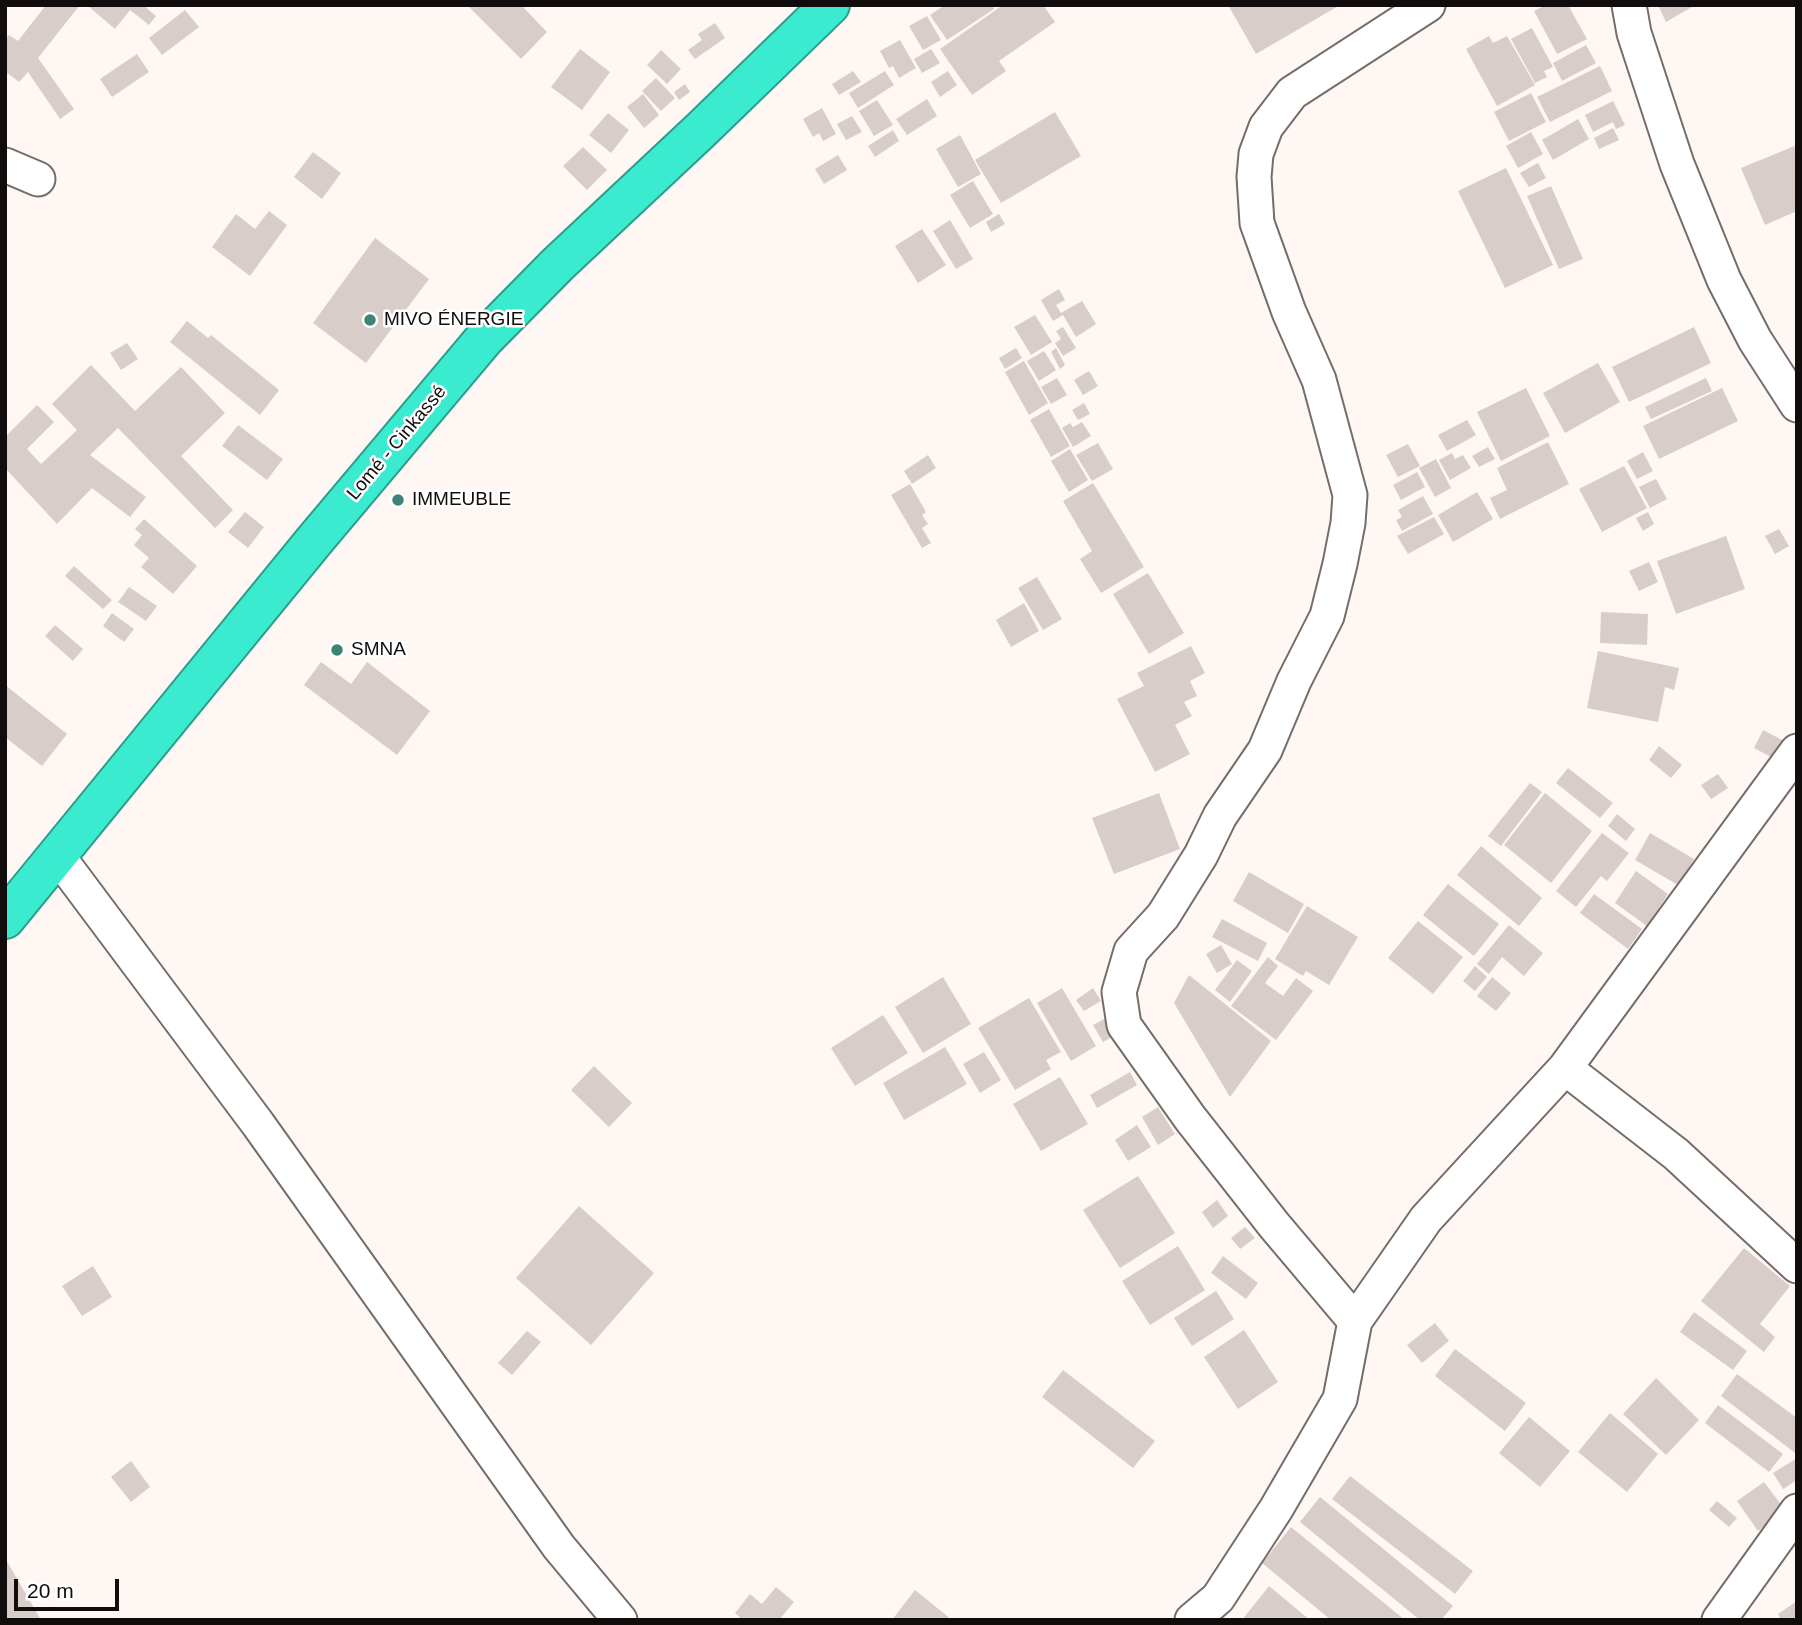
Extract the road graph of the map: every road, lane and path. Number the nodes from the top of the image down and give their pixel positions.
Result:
1 (830, 5) edge
2 (1428, 5) edge
3 (1629, 5) edge
4 (5, 165) edge
5 (38, 179) dead end
6 (1797, 405) edge
7 (1797, 751) edge
8 (57, 855) junction
9 (5, 919) edge
10 (1565, 1068) junction
11 (1797, 1266) edge
12 (1355, 1321) junction
13 (1797, 1511) edge
14 (620, 1620) edge
15 (1192, 1620) edge
16 (1719, 1620) edge

1 - 8 highway, Lomé - Cinkassé
2 - 12 street
3 - 6 street
4 - 5 street
7 - 10 street
8 - 9 highway, Lomé - Cinkassé
8 - 14 street
10 - 11 street
10 - 12 street
12 - 15 street
13 - 16 street

